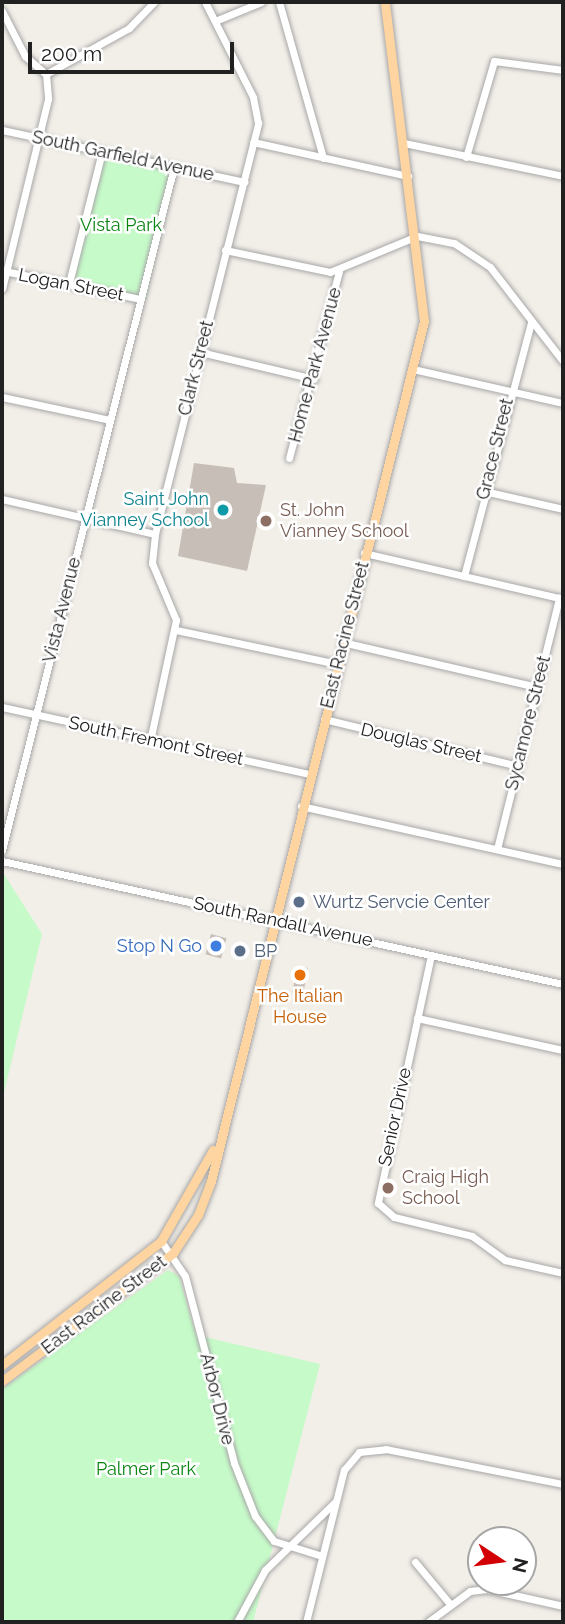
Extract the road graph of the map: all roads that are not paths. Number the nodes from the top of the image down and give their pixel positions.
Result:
1 (154, 2) edge
2 (205, 2) edge
3 (261, 2) edge
4 (279, 2) edge
5 (385, 2) edge
6 (2, 11) edge
7 (215, 22) junction
8 (563, 70) edge
9 (46, 74) junction
10 (2, 130) edge
11 (40, 138) junction
12 (253, 142) junction
13 (404, 143) junction
14 (102, 152) junction
15 (466, 157) junction
16 (323, 158) junction
17 (174, 167) junction
18 (563, 176) edge
19 (409, 177) junction
20 (244, 182) junction
21 (417, 236) junction
22 (225, 250) junction
23 (4, 271) edge
24 (339, 272) junction
25 (69, 283) junction
26 (2, 289) edge
27 (140, 299) junction
28 (531, 323) junction
29 (200, 352) junction
30 (563, 361) edge
31 (413, 369) junction
32 (314, 379) junction
33 (510, 391) junction
34 (2, 397) edge
35 (563, 403) edge
36 (110, 420) junction
37 (289, 457) dead end
38 (484, 491) junction
39 (2, 499) edge
40 (563, 509) edge
41 (86, 517) junction
42 (155, 534) junction
43 (365, 553) junction
44 (464, 576) junction
45 (561, 599) edge
46 (176, 630) junction
47 (342, 642) junction
48 (337, 664) junction
49 (537, 687) junction
50 (2, 707) edge
51 (36, 714) junction
52 (324, 719) junction
53 (150, 741) junction
54 (518, 766) junction
55 (310, 774) junction
56 (302, 806) junction
57 (497, 849) junction
58 (2, 850) edge
59 (2, 861) edge
60 (563, 864) edge
61 (274, 920) junction
62 (431, 955) junction
63 (563, 984) edge
64 (417, 1018) junction
65 (563, 1050) edge
66 (218, 1139) junction
67 (161, 1241) junction
68 (173, 1253) junction
69 (563, 1273) edge
70 (2, 1365) edge
71 (2, 1381) edge
72 (563, 1484) edge
73 (335, 1502) junction
74 (289, 1545) junction
75 (323, 1556) junction
76 (415, 1562) dead end
77 (450, 1604) junction
78 (563, 1606) edge
79 (237, 1622) edge
80 (306, 1622) edge
81 (428, 1622) edge

1 - 9 street
2 - 7 street, Clark Street
3 - 7 street
4 - 16 street
5 - 13 main road, East Racine Street
6 - 9 street
7 - 12 street, Clark Street
8 - 15 street
9 - 11 street
10 - 11 street, South Garfield Avenue
11 - 14 street, South Garfield Avenue
11 - 23 street
12 - 16 street
12 - 20 street, Clark Street
13 - 15 street
13 - 19 main road, East Racine Street
14 - 17 street, South Garfield Avenue
14 - 25 street
15 - 18 street
16 - 19 street
17 - 20 street, South Garfield Avenue
17 - 27 street, Vista Avenue
19 - 21 main road, East Racine Street
20 - 22 street, Clark Street
21 - 24 street
21 - 28 street
21 - 31 main road, East Racine Street
22 - 24 street
22 - 29 street, Clark Street
23 - 25 street, Logan Street
23 - 26 street
24 - 32 street, Home Park Avenue
25 - 27 street, Logan Street
27 - 36 street, Vista Avenue
28 - 30 street
28 - 33 street, Grace Street
29 - 32 street
29 - 42 street, Clark Street
31 - 33 street
31 - 43 main road, East Racine Street
32 - 37 street, Home Park Avenue
33 - 35 street
33 - 38 street, Grace Street
34 - 36 street
36 - 41 street, Vista Avenue
38 - 40 street
38 - 44 street, Grace Street
39 - 41 street
41 - 42 street
41 - 51 street, Vista Avenue
42 - 46 street, Clark Street
43 - 44 street
43 - 47 main road, East Racine Street
44 - 45 street
45 - 49 street, Sycamore Street
46 - 48 street
46 - 53 street, Clark Street
47 - 48 main road, East Racine Street
47 - 49 street
48 - 52 main road, East Racine Street
49 - 54 street, Sycamore Street
50 - 51 street, South Fremont Street
51 - 53 street, South Fremont Street
51 - 58 street, Vista Avenue
52 - 54 street, Douglas Street
52 - 55 main road, East Racine Street
53 - 55 street, South Fremont Street
54 - 57 street, Sycamore Street
55 - 56 main road, East Racine Street
56 - 57 street
56 - 61 main road, East Racine Street
57 - 60 street
59 - 61 street, South Randall Avenue
61 - 62 street, South Randall Avenue
61 - 66 main road, East Racine Street
62 - 63 street, South Randall Avenue
62 - 64 street, Senior Drive
64 - 65 street
64 - 69 street, Senior Drive
66 - 67 main road, East Racine Street
66 - 68 main road, East Racine Street
67 - 68 street, Arbor Drive
67 - 70 main road, East Racine Street
68 - 71 main road, East Racine Street
68 - 74 street, Arbor Drive
72 - 73 street
73 - 74 street
73 - 75 street
74 - 75 street, Arbor Drive
74 - 79 street
75 - 80 street
76 - 77 street
77 - 78 street
77 - 81 street

